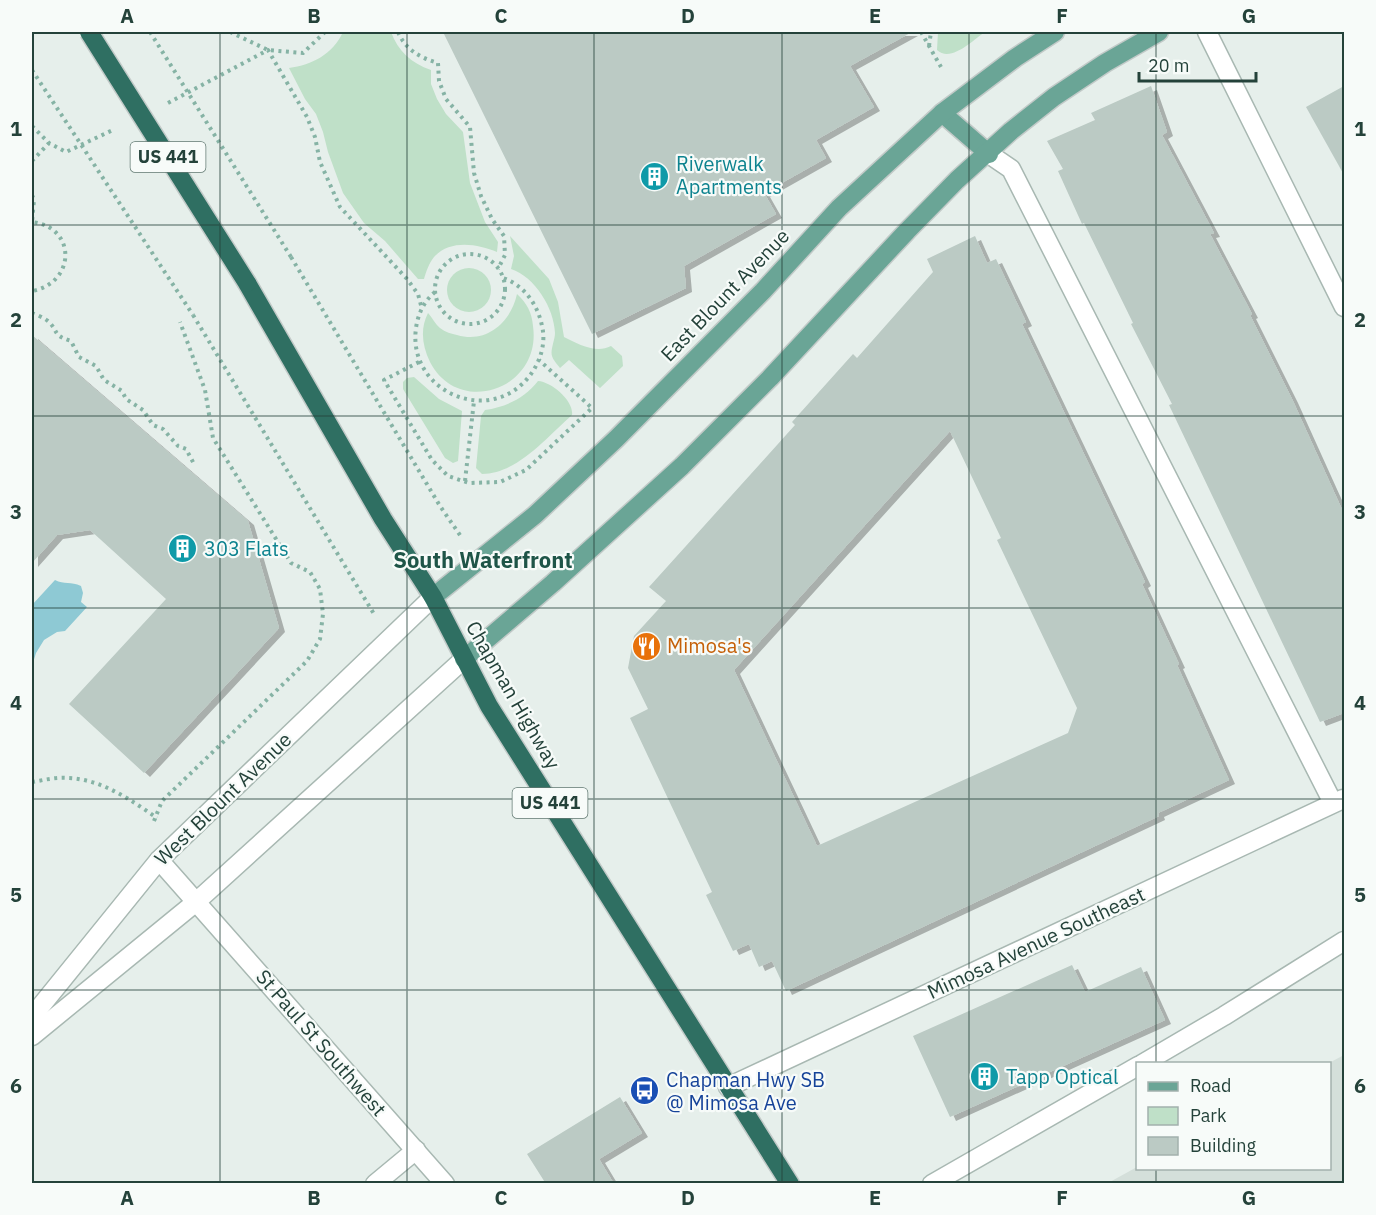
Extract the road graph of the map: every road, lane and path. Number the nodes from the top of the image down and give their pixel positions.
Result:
1 (89, 32) edge
2 (150, 32) edge
3 (230, 32) edge
4 (325, 32) edge
5 (398, 32) edge
6 (921, 32) edge
7 (931, 32) edge
8 (1055, 32) edge
9 (1159, 32) edge
10 (1207, 32) edge
11 (929, 47) junction
12 (268, 50) junction
13 (941, 67) dead end
14 (32, 70) edge
15 (942, 113) junction
16 (49, 143) dead end
17 (989, 154) junction
18 (32, 161) edge
19 (32, 195) edge
20 (498, 269) junction
21 (503, 278) junction
22 (32, 291) edge
23 (435, 292) junction
24 (1344, 307) edge
25 (422, 309) junction
26 (32, 313) edge
27 (180, 322) dead end
28 (539, 360) junction
29 (419, 362) junction
30 (474, 401) junction
31 (194, 464) dead end
32 (465, 481) junction
33 (477, 562) junction
34 (433, 597) junction
35 (390, 639) junction
36 (464, 659) junction
37 (32, 782) edge
38 (1339, 801) edge
39 (156, 818) junction
40 (150, 826) dead end
41 (159, 860) junction
42 (196, 902) junction
43 (1344, 941) edge
44 (32, 1017) edge
45 (32, 1036) edge
46 (1146, 1062) edge
47 (1136, 1067) edge
48 (728, 1087) junction
49 (416, 1150) junction
50 (375, 1184) edge
51 (445, 1184) edge
52 (790, 1184) edge
53 (932, 1184) edge

1 - 34 highway, Chapman Highway / US 441, bridge
2 - 33 path, bridge
3 - 12 path
4 - 12 path
5 - 20 path
6 - 11 path
7 - 11 path
8 - 15 main road, East Blount Avenue
9 - 17 main road
10 - 24 street
11 - 13 path
12 - 25 path
14 - 35 path, bridge
15 - 17 main road
15 - 33 main road, East Blount Avenue
16 - 18 path
17 - 36 main road
17 - 38 street
19 - 22 path
20 - 21 path
20 - 23 path
21 - 23 path
21 - 28 path
23 - 25 path
25 - 29 path
26 - 31 path
27 - 39 path
28 - 30 path
28 - 32 path
29 - 30 path
29 - 32 path
30 - 32 path
33 - 34 main road, East Blount Avenue
34 - 35 street, West Blount Avenue
34 - 36 highway, Chapman Highway / US 441
35 - 41 street, West Blount Avenue
36 - 42 street
36 - 48 highway, Chapman Highway / US 441
37 - 39 path
38 - 48 street, Mimosa Avenue Southeast
39 - 40 path
41 - 42 street, St Paul St Southwest
41 - 44 street, West Blount Avenue
42 - 45 street
42 - 49 street, St Paul St Southwest
43 - 46 street
47 - 53 street
48 - 52 highway, Chapman Highway / US 441
49 - 50 street
49 - 51 street, St Paul St Southwest

